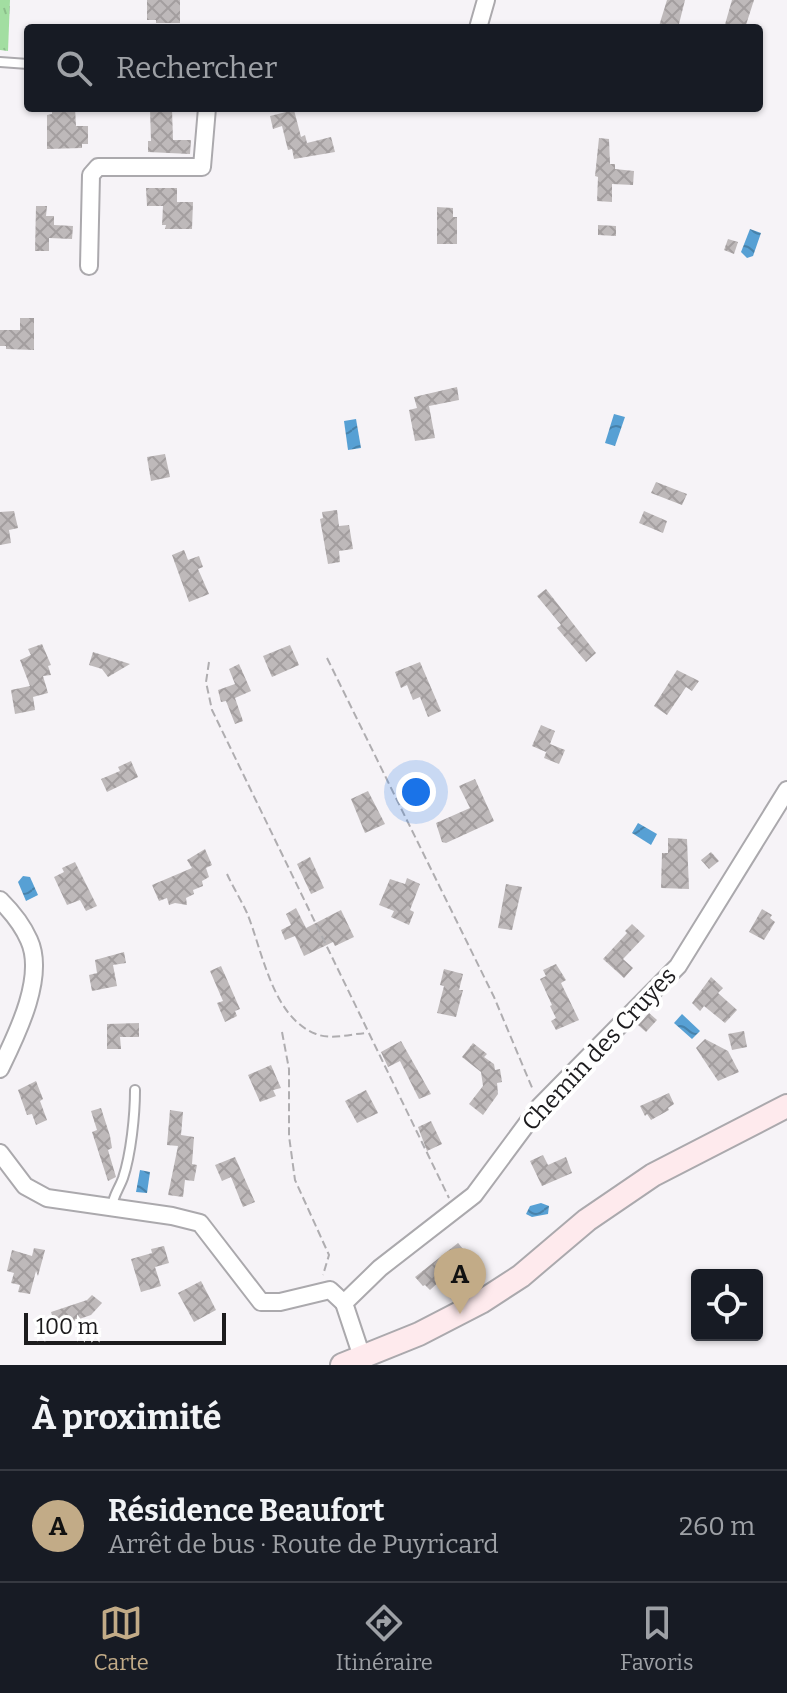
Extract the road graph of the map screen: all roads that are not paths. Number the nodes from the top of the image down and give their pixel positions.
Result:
1 (486, 0) edge
2 (479, 24) edge
3 (0, 62) edge
4 (24, 64) edge
5 (207, 112) edge
6 (89, 266) dead end
7 (787, 790) edge
8 (0, 900) edge
9 (0, 1069) edge
10 (135, 1090) dead end
11 (787, 1106) edge
12 (0, 1153) edge
13 (112, 1207) junction
14 (344, 1303) junction
15 (352, 1361) edge

1 - 2 street
3 - 4 lane
5 - 6 street
7 - 14 street, Chemin des Cruyes
8 - 9 street
10 - 13 lane
11 - 15 main road
12 - 13 street
13 - 14 street
14 - 15 street

